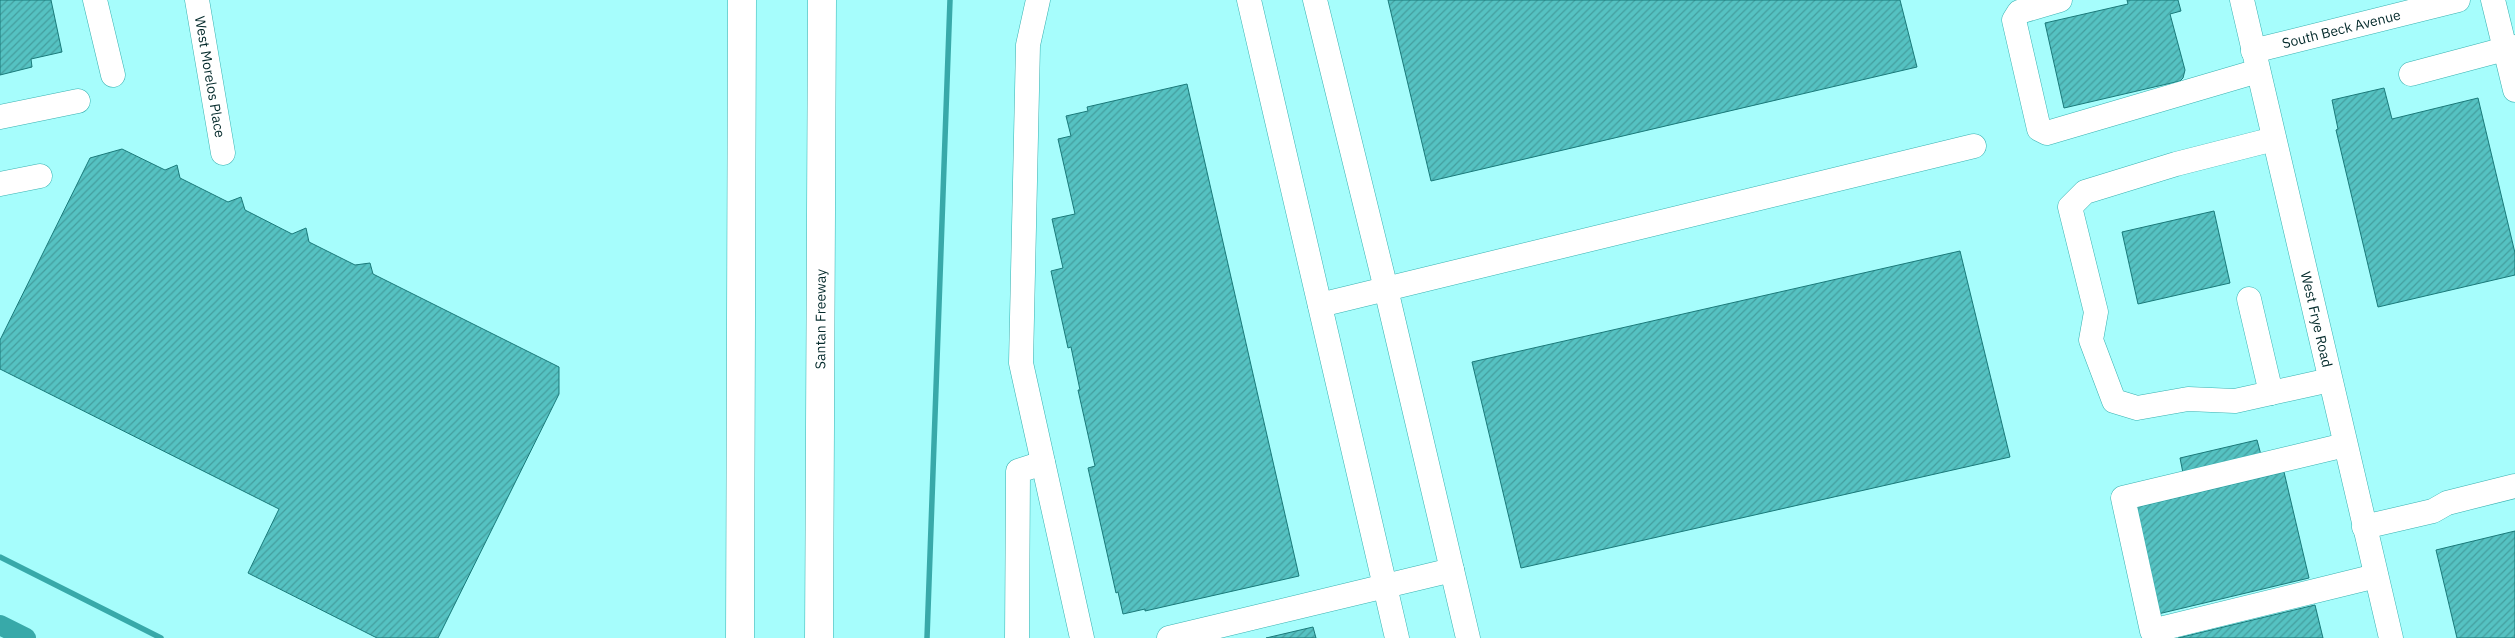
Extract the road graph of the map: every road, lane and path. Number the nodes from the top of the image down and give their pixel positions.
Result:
1 (96, 0) edge
2 (197, 0) edge
3 (742, 0) edge
4 (822, 0) edge
5 (1038, 0) edge
6 (1249, 0) edge
7 (1315, 0) edge
8 (2060, 0) edge
9 (2242, 0) edge
10 (2458, 0) edge
11 (2493, 0) edge
12 (2385, 9) edge
13 (2510, 48) edge
14 (2256, 61) junction
15 (2411, 74) dead end
16 (114, 75) dead end
17 (2515, 90) edge
18 (78, 101) dead end
19 (0, 116) edge
20 (2274, 139) junction
21 (1974, 146) dead end
22 (222, 153) dead end
23 (40, 176) dead end
24 (0, 184) edge
25 (1386, 289) junction
26 (2249, 298) dead end
27 (1320, 305) junction
28 (2330, 380) junction
29 (2271, 394) junction
30 (2345, 446) junction
31 (1043, 463) junction
32 (2515, 486) edge
33 (2364, 527) junction
34 (1452, 570) junction
35 (2376, 576) junction
36 (1386, 586) junction
37 (2152, 634) edge
38 (740, 638) edge
39 (819, 638) edge
40 (1017, 638) edge
41 (1082, 638) edge
42 (1169, 638) edge
43 (1397, 638) edge
44 (1468, 638) edge
45 (2391, 638) edge

1 - 16 street
2 - 22 street, West Morelos Place
3 - 38 highway
4 - 39 highway, Santan Freeway
5 - 31 street
6 - 27 street
7 - 25 street
8 - 14 street, South Beck Avenue
9 - 14 street, West Frye Road
10 - 12 street, South Beck Avenue
11 - 13 street
12 - 14 street, South Beck Avenue
13 - 15 street
13 - 17 street
14 - 20 street, West Frye Road
18 - 19 street
20 - 28 street, West Frye Road
20 - 29 street
21 - 25 street
23 - 24 street
25 - 27 street
25 - 34 street
26 - 29 street
27 - 36 street
28 - 29 street
28 - 30 street, West Frye Road
30 - 33 street, West Frye Road
30 - 37 street
31 - 40 street
31 - 41 street
32 - 33 street
33 - 35 street, West Frye Road
34 - 36 street
34 - 44 street
35 - 37 street
35 - 45 street, West Frye Road
36 - 42 street
36 - 43 street

